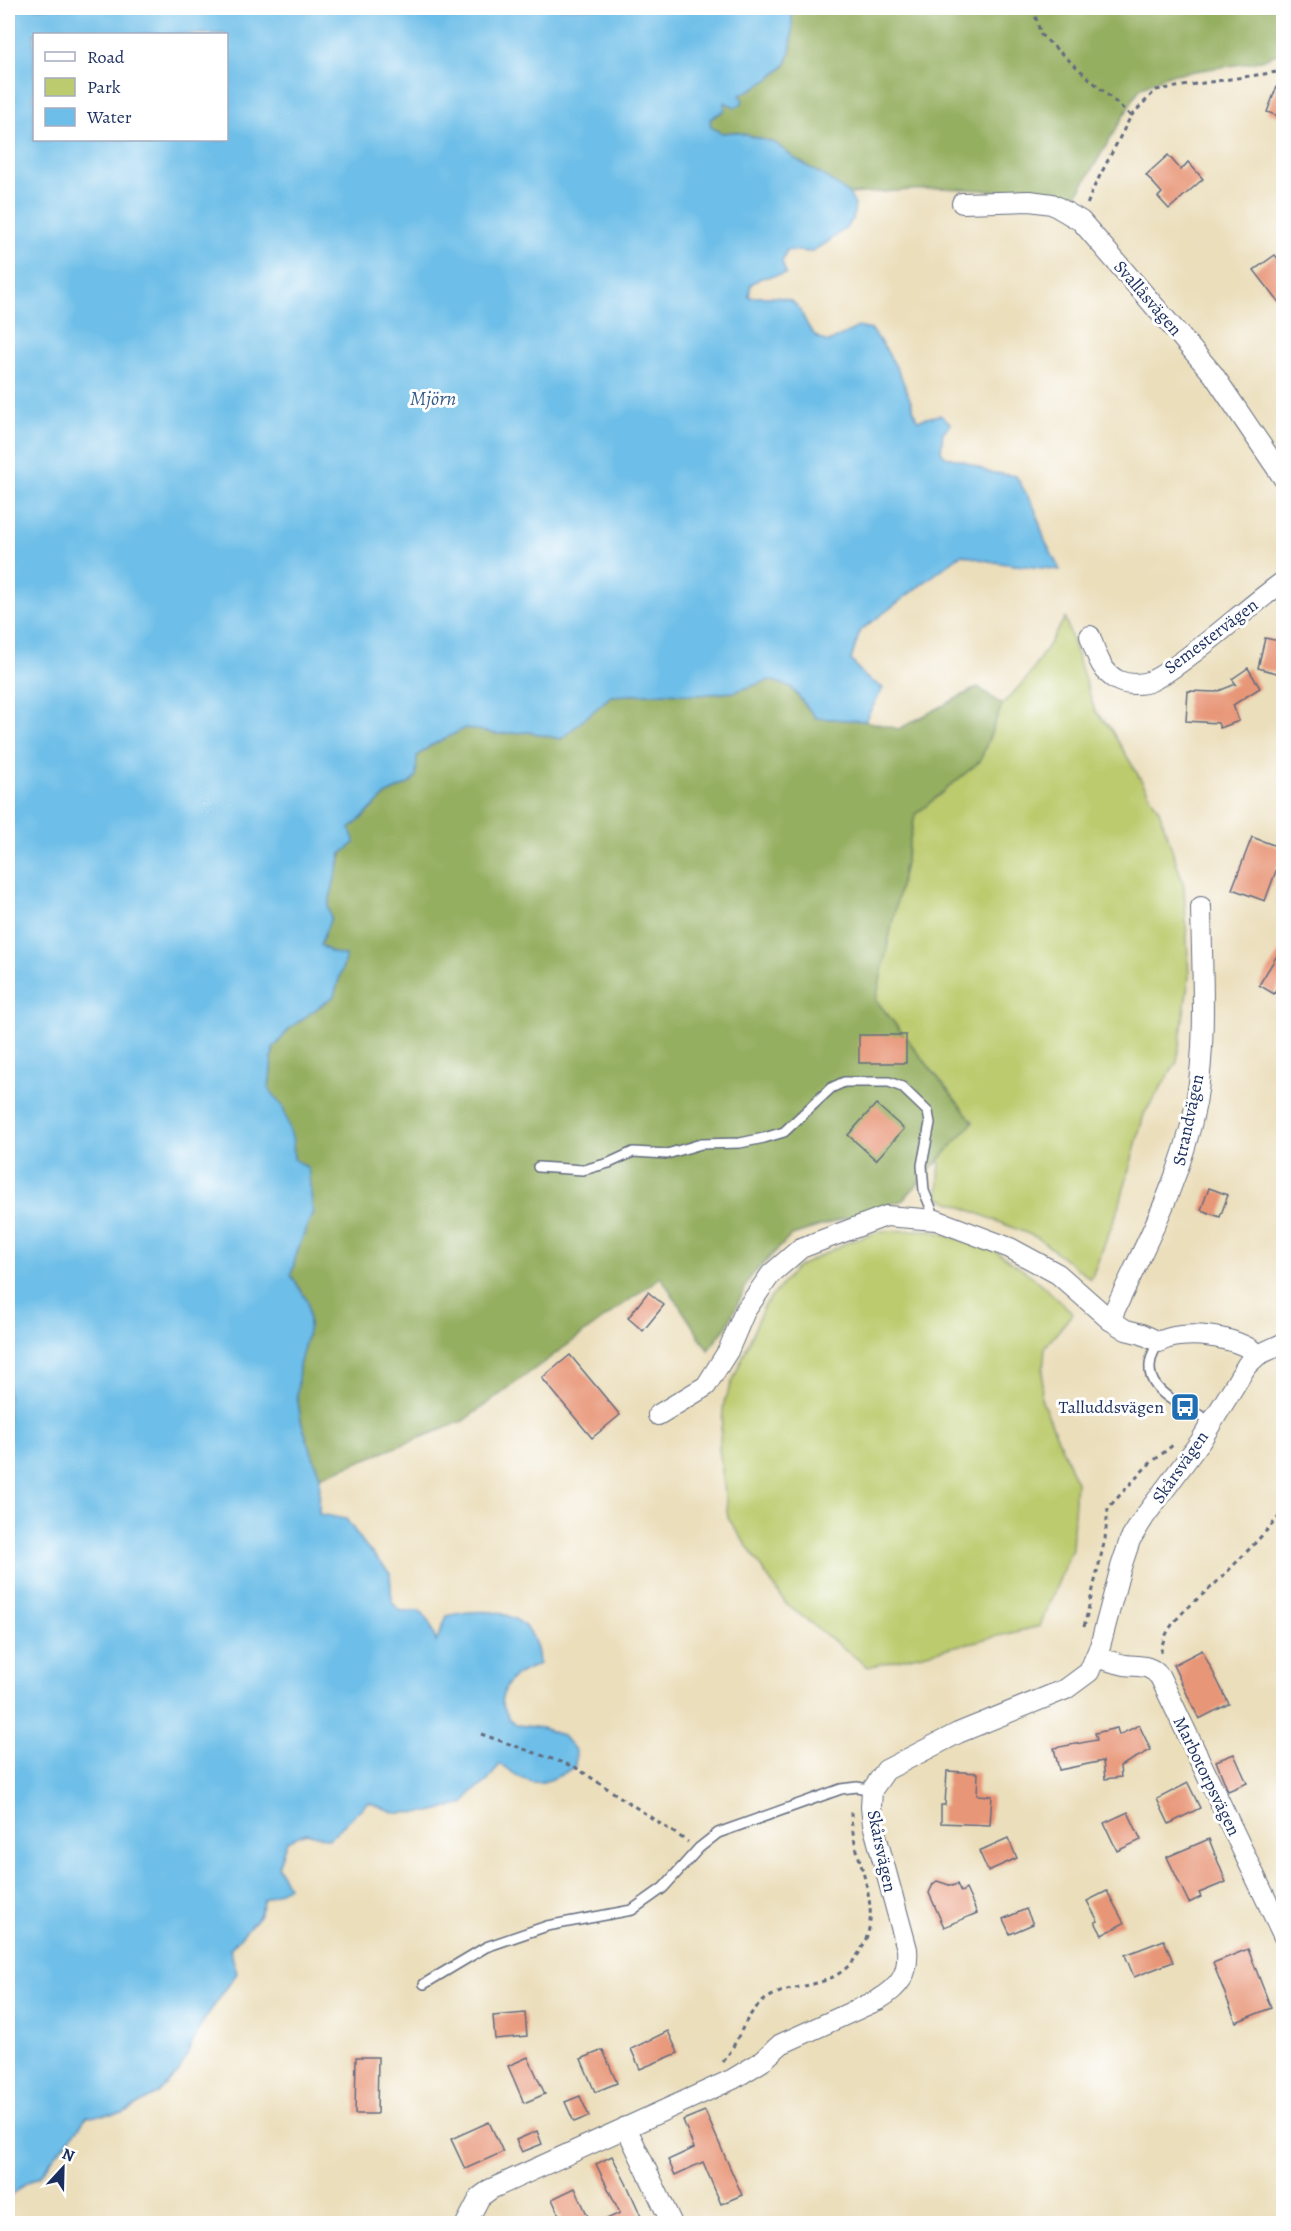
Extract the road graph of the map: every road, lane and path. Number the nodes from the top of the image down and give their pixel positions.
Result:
1 (1033, 8) edge
2 (1284, 71) edge
3 (1131, 116) junction
4 (962, 203) dead end
5 (1081, 221) junction
6 (1284, 479) edge
7 (1284, 582) edge
8 (1090, 636) dead end
9 (1201, 907) dead end
10 (538, 1167) dead end
11 (936, 1220) junction
12 (1110, 1320) junction
13 (1159, 1342) junction
14 (1284, 1343) edge
15 (1258, 1355) junction
16 (658, 1415) dead end
17 (1212, 1422) junction
18 (1284, 1511) edge
19 (1096, 1658) junction
20 (1155, 1671) junction
21 (481, 1734) dead end
22 (872, 1790) junction
23 (699, 1848) junction
24 (1284, 1937) edge
25 (424, 1984) dead end
26 (626, 2127) junction
27 (466, 2223) edge
28 (672, 2223) edge

1 - 3 path
2 - 3 path
3 - 5 path
4 - 5 street, Svallåsvägen
5 - 6 street, Svallåsvägen
7 - 8 street, Semestervägen
9 - 12 street, Strandvägen
10 - 11 lane
11 - 12 street
11 - 16 street
12 - 13 street
13 - 15 street
13 - 17 lane
14 - 15 street
15 - 17 street, Skårsvägen
17 - 19 street, Skårsvägen
18 - 20 path
19 - 20 street
19 - 22 street, Skårsvägen
20 - 24 street, Marbotorpsvägen
21 - 23 path
22 - 23 lane
22 - 26 street, Skårsvägen
23 - 25 lane
26 - 27 street, Skårsvägen
26 - 28 street

